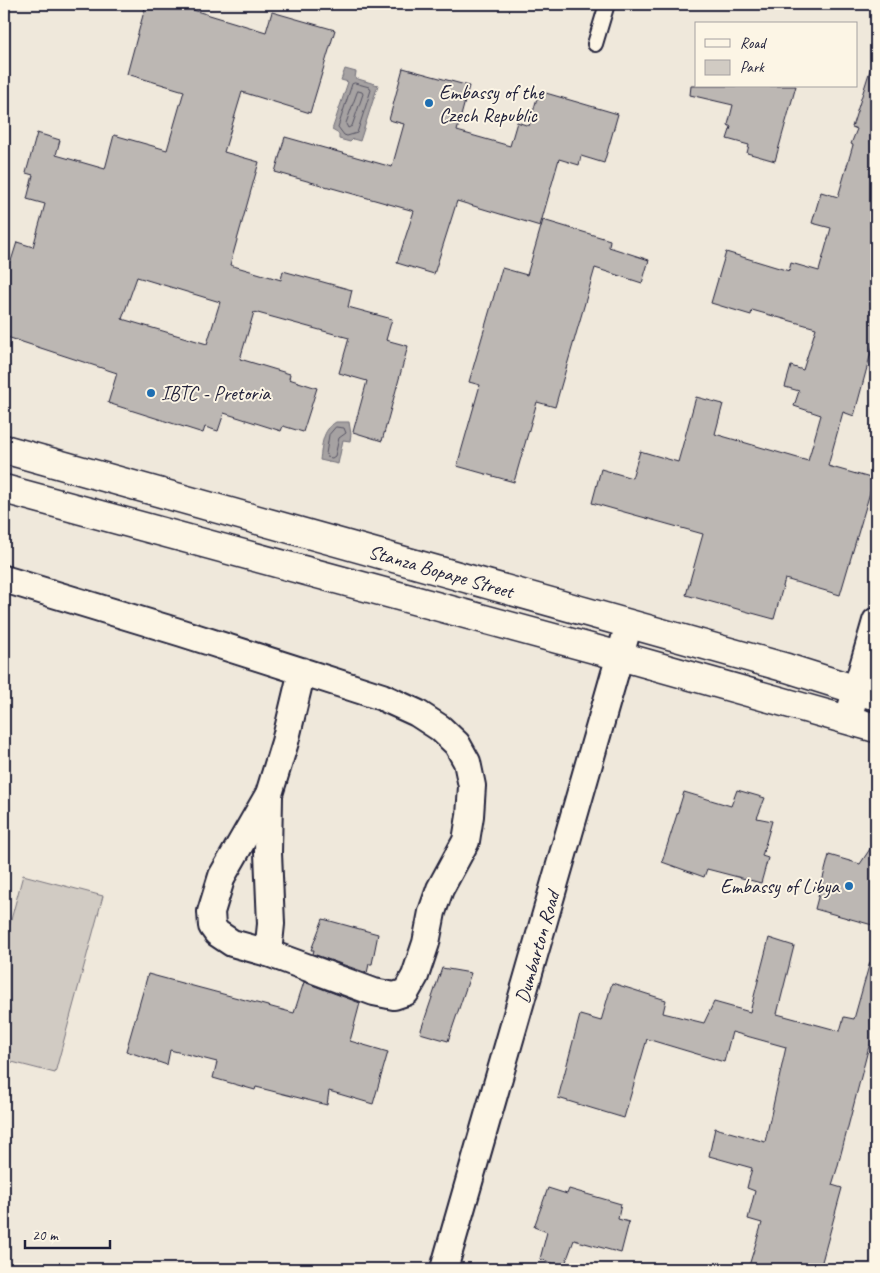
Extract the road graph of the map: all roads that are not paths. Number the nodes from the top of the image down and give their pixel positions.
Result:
1 (607, 4) edge
2 (595, 44) dead end
3 (4, 449) edge
4 (4, 489) edge
5 (4, 579) edge
6 (876, 621) edge
7 (628, 624) junction
8 (620, 656) junction
9 (302, 671) junction
10 (866, 693) edge
11 (848, 719) junction
12 (876, 728) edge
13 (269, 794) junction
14 (268, 953) junction
15 (444, 1269) edge

1 - 2 lane
3 - 7 main road, Stanza Bopape Street
4 - 8 main road, Stanza Bopape Street
5 - 9 street
6 - 10 street
7 - 8 street, Dumbarton Road
7 - 10 main road, Stanza Bopape Street
8 - 11 main road, Stanza Bopape Street
8 - 15 street, Dumbarton Road
9 - 13 street
9 - 14 street
10 - 11 street
11 - 12 main road, Stanza Bopape Street
13 - 14 street
13 - 14 street

